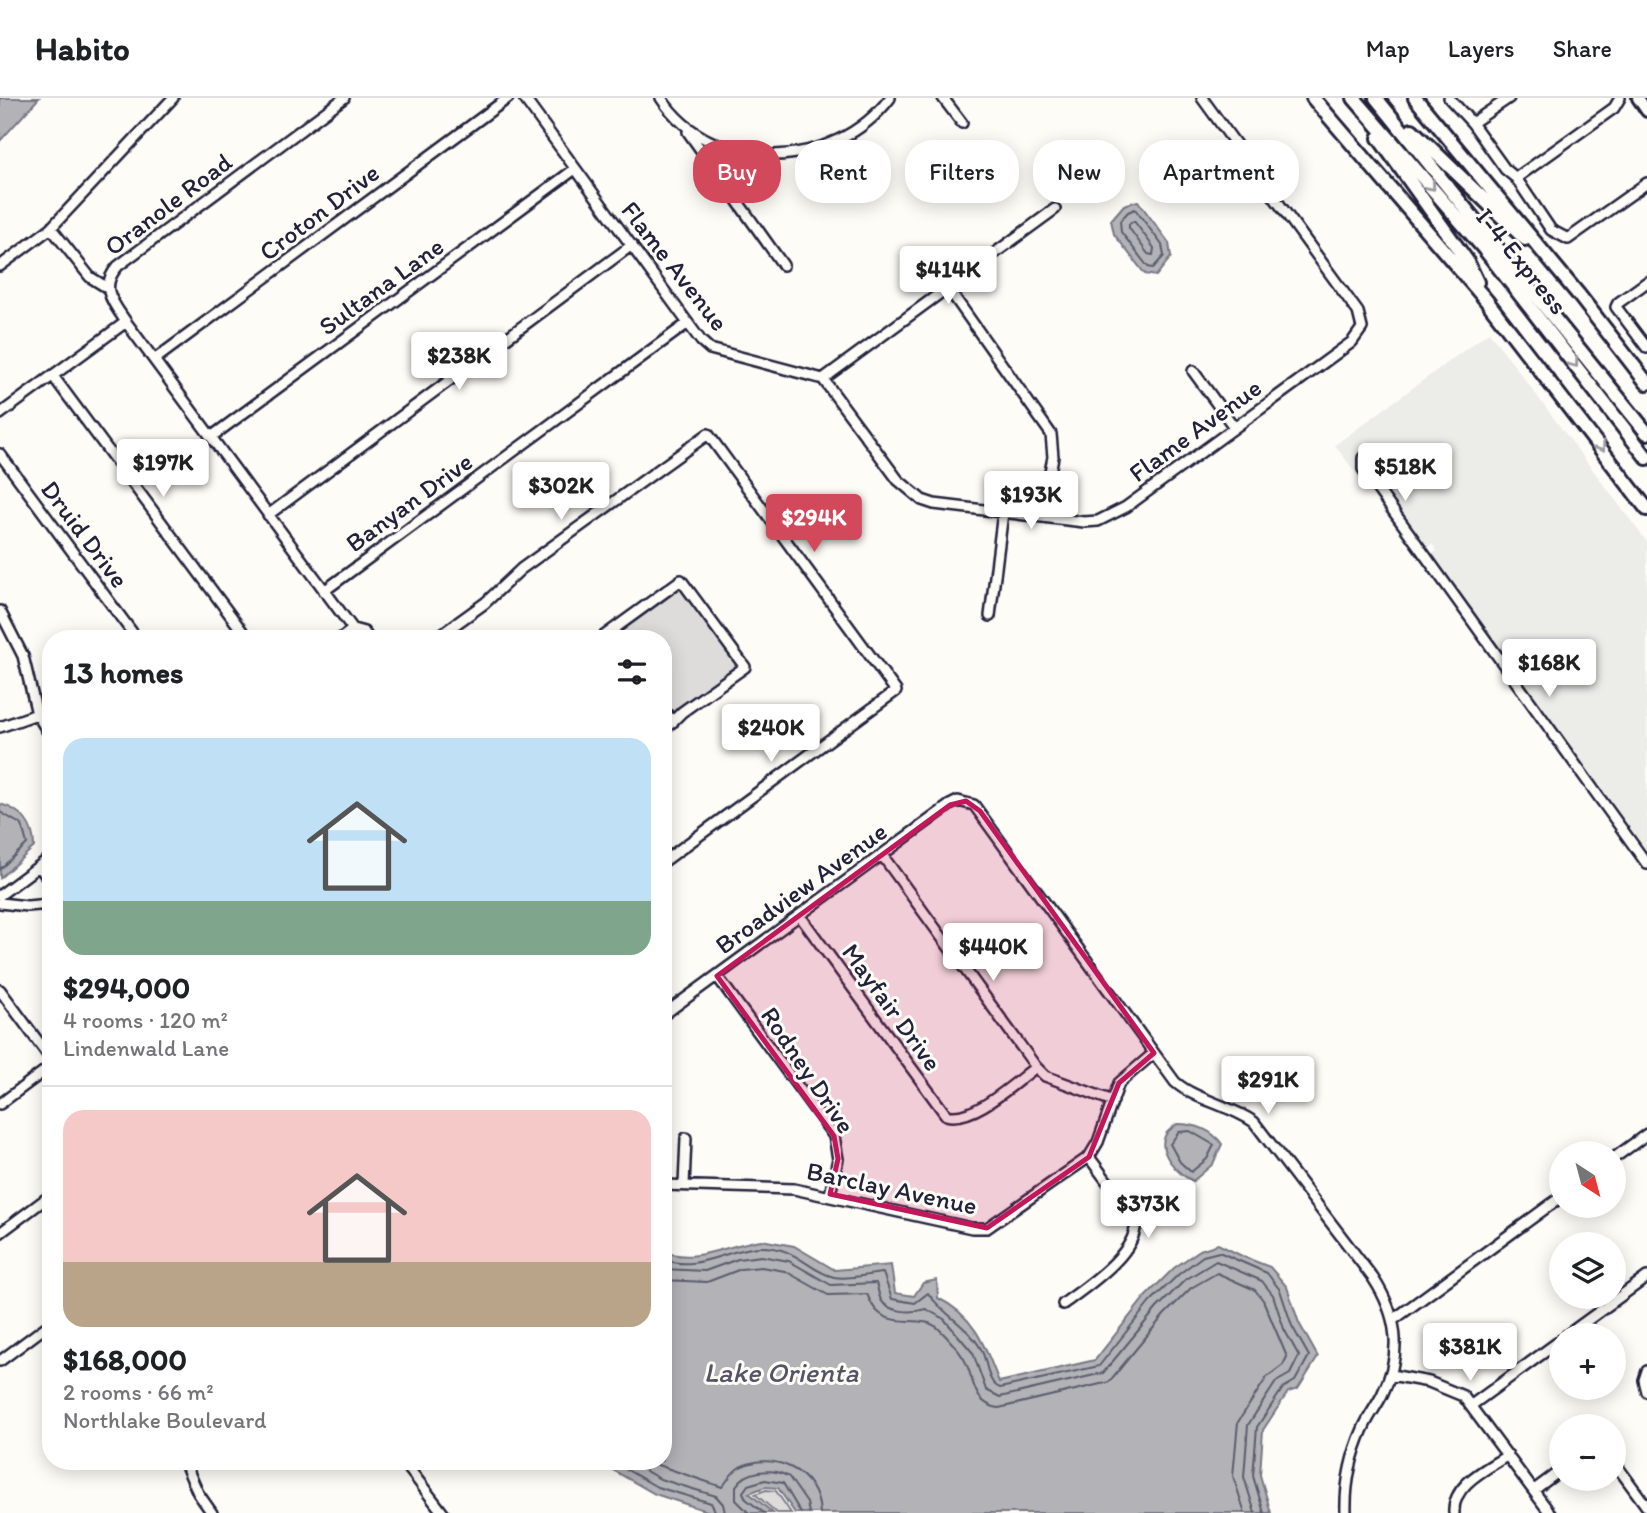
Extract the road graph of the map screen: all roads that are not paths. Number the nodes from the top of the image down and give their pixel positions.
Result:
1 (173, 98) edge
2 (344, 98) edge
3 (508, 98) edge
4 (524, 98) edge
5 (661, 98) edge
6 (890, 98) edge
7 (943, 98) edge
8 (1202, 98) edge
9 (1313, 98) edge
10 (1352, 98) edge
11 (1378, 98) edge
12 (1415, 98) edge
13 (1449, 98) edge
14 (1508, 98) edge
15 (1620, 98) edge
16 (1638, 98) edge
17 (1647, 111) edge
18 (962, 123) dead end
19 (1472, 123) junction
20 (684, 127) junction
21 (575, 169) junction
22 (1516, 178) junction
23 (1647, 183) edge
24 (1055, 209) dead end
25 (51, 228) junction
26 (632, 245) junction
27 (783, 265) dead end
28 (0, 266) edge
29 (1566, 278) junction
30 (1647, 282) edge
31 (106, 287) junction
32 (948, 288) junction
33 (1486, 300) junction
34 (126, 322) junction
35 (688, 323) junction
36 (1647, 348) edge
37 (154, 360) junction
38 (1193, 371) dead end
39 (53, 376) junction
40 (823, 379) junction
41 (1647, 383) edge
42 (0, 414) edge
43 (1234, 427) junction
44 (1647, 433) edge
45 (211, 437) junction
46 (0, 454) edge
47 (1363, 458) dead end
48 (1647, 458) edge
49 (1647, 509) edge
50 (1003, 512) junction
51 (268, 514) junction
52 (1041, 517) junction
53 (324, 591) junction
54 (0, 611) edge
55 (990, 616) dead end
56 (130, 630) edge
57 (241, 630) edge
58 (351, 630) edge
59 (448, 630) edge
60 (616, 630) edge
61 (37, 714) junction
62 (42, 722) edge
63 (673, 722) edge
64 (0, 727) edge
65 (672, 855) edge
66 (883, 855) junction
67 (42, 864) edge
68 (1647, 864) edge
69 (39, 866) junction
70 (42, 870) edge
71 (0, 895) edge
72 (0, 903) edge
73 (42, 905) edge
74 (800, 915) junction
75 (717, 976) junction
76 (0, 990) edge
77 (672, 1008) edge
78 (42, 1047) edge
79 (1154, 1054) junction
80 (1036, 1068) junction
81 (42, 1073) edge
82 (1113, 1101) junction
83 (0, 1104) edge
84 (1647, 1134) edge
85 (686, 1138) dead end
86 (1626, 1149) edge
87 (1089, 1157) junction
88 (672, 1185) edge
89 (684, 1185) junction
90 (830, 1194) junction
91 (42, 1202) edge
92 (1549, 1206) edge
93 (0, 1233) edge
94 (1647, 1277) edge
95 (1063, 1304) dead end
96 (1393, 1320) junction
97 (1584, 1323) edge
98 (42, 1330) edge
99 (1549, 1349) edge
100 (0, 1361) edge
101 (1647, 1371) edge
102 (1391, 1375) junction
103 (1647, 1392) edge
104 (1473, 1404) junction
105 (1508, 1454) junction
106 (188, 1470) edge
107 (410, 1470) edge
108 (1626, 1478) edge
109 (1549, 1479) edge
110 (1534, 1490) junction
111 (1647, 1507) edge
112 (212, 1513) edge
113 (443, 1513) edge
114 (1346, 1513) edge
115 (1454, 1513) edge
116 (1550, 1513) edge

1 - 25 street
2 - 31 street, Oranole Road
3 - 37 street, Croton Drive
4 - 21 street, Flame Avenue
5 - 20 street
6 - 20 street
7 - 18 street
8 - 43 street, Flame Avenue
9 - 33 highway
10 - 33 highway
10 -> 48 highway, I-4 Express
11 - 29 highway
11 - 44 highway, I-4 Express
12 - 29 highway
13 - 19 street
14 - 19 street
15 - 22 street
16 - 17 main road
19 - 22 street
20 - 27 street
21 - 26 street, Flame Avenue
21 - 45 street, Sultana Lane
22 - 23 street
24 - 32 street
25 - 28 street
25 - 31 street
26 - 35 street, Flame Avenue
26 - 51 street
29 - 41 highway
30 - 36 street
31 - 34 street, Oranole Road
32 - 40 street
32 - 52 street
33 -> 49 highway
34 - 37 street, Oranole Road
34 - 39 street
35 - 40 street, Flame Avenue
35 - 53 street, Banyan Drive
37 - 45 street, Oranole Road
38 - 43 street
39 - 42 street
39 - 57 street
40 - 50 street, Flame Avenue
43 - 52 street, Flame Avenue
45 - 51 street, Oranole Road
46 - 56 street, Druid Drive
47 - 68 street
50 - 52 street, Flame Avenue
50 - 55 street
51 - 53 street, Oranole Road
53 - 58 street, Oranole Road
54 - 61 street
59 - 65 street
60 - 63 street
61 - 62 street
61 - 64 street
66 - 74 street, Broadview Avenue
66 - 79 street, Broadview Avenue
66 - 80 street
67 - 69 street
69 - 70 street
69 - 71 street
72 - 73 street
74 - 75 street, Broadview Avenue
74 - 80 street, Mayfair Drive
75 - 77 street, Broadview Avenue
75 - 90 street, Rodney Drive
76 - 78 street
79 - 82 street, Barclay Avenue
79 - 96 street
80 - 82 street
81 - 83 street
82 - 87 street, Barclay Avenue
84 - 86 street
85 - 89 street
87 - 90 street, Barclay Avenue
87 - 95 street
88 - 89 street, Barclay Avenue
89 - 90 street, Barclay Avenue
91 - 93 street
92 - 96 street
94 - 97 street
96 - 102 street
98 - 100 street
99 - 104 street
101 - 103 street
102 - 104 street
102 - 114 street
104 - 105 street
105 - 110 street
105 - 115 street
106 - 112 street
107 - 113 street
108 - 111 street
109 - 110 street
110 - 116 street

